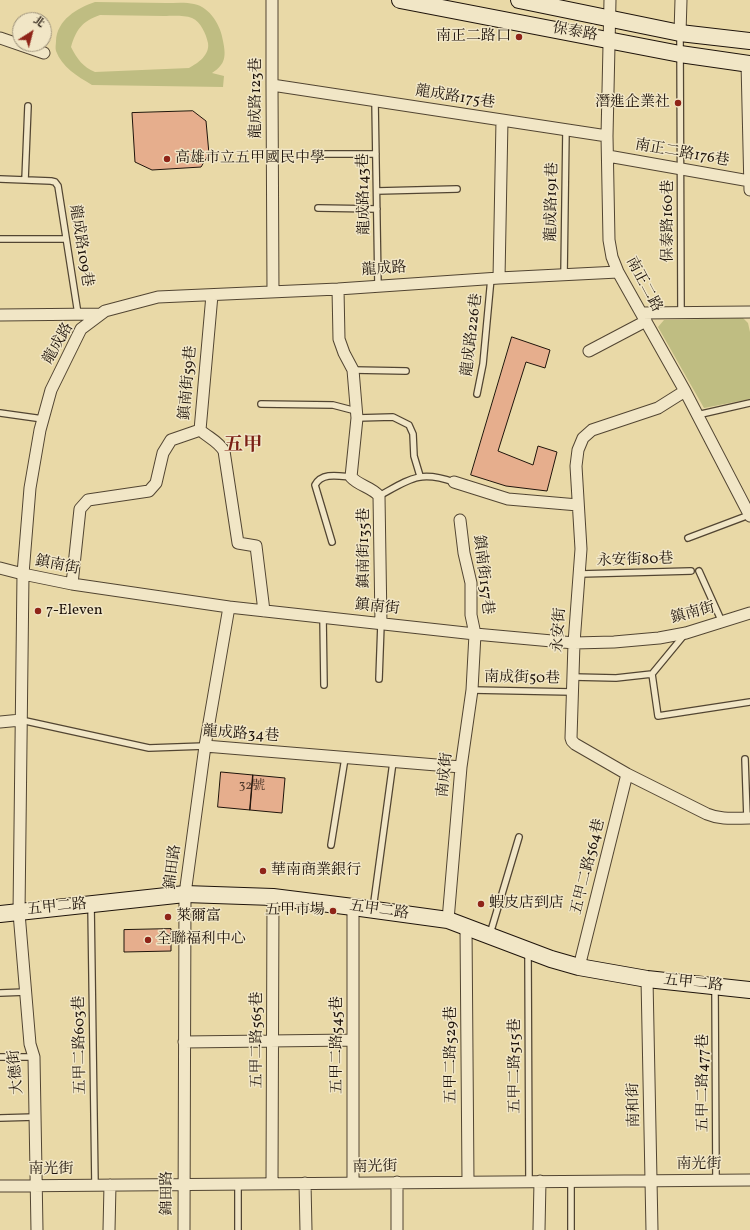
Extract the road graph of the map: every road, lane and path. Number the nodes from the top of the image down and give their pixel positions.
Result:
1 (272, 0) edge
2 (400, 0) edge
3 (519, 0) edge
4 (610, 0) edge
5 (681, 0) edge
6 (610, 18) junction
7 (680, 33) junction
8 (0, 38) edge
9 (609, 39) junction
10 (750, 41) edge
11 (44, 53) dead end
12 (680, 54) junction
13 (749, 63) edge
14 (272, 85) junction
15 (375, 101) junction
16 (28, 106) dead end
17 (502, 120) junction
18 (566, 130) junction
19 (607, 136) junction
20 (319, 154) dead end
21 (376, 154) junction
22 (608, 156) junction
23 (680, 169) junction
24 (0, 179) edge
25 (25, 180) junction
26 (750, 181) edge
27 (457, 189) dead end
28 (750, 190) edge
29 (377, 191) junction
30 (318, 208) dead end
31 (377, 209) junction
32 (0, 239) edge
33 (66, 239) junction
34 (618, 272) junction
35 (564, 275) junction
36 (495, 278) junction
37 (378, 286) junction
38 (338, 289) junction
39 (273, 292) junction
40 (212, 295) junction
41 (750, 312) edge
42 (681, 313) junction
43 (78, 314) junction
44 (100, 314) junction
45 (0, 315) edge
46 (644, 317) junction
47 (589, 350) dead end
48 (353, 370) junction
49 (406, 372) dead end
50 (684, 391) junction
51 (477, 394) dead end
52 (750, 403) edge
53 (261, 404) dead end
54 (0, 413) edge
55 (356, 415) junction
56 (697, 416) junction
57 (43, 419) junction
58 (200, 430) junction
59 (420, 476) junction
60 (351, 477) junction
61 (454, 482) joint
62 (379, 496) junction
63 (578, 505) junction
64 (749, 513) edge
65 (460, 520) dead end
66 (688, 538) dead end
67 (332, 542) dead end
68 (0, 568) edge
69 (691, 571) dead end
70 (699, 571) dead end
71 (23, 574) junction
72 (580, 574) junction
73 (72, 584) junction
74 (229, 607) junction
75 (264, 611) junction
76 (750, 613) edge
77 (323, 617) junction
78 (722, 622) junction
79 (381, 624) junction
80 (686, 633) junction
81 (475, 634) junction
82 (574, 643) junction
83 (652, 674) junction
84 (573, 677) junction
85 (379, 679) dead end
86 (324, 685) dead end
87 (472, 690) junction
88 (572, 692) junction
89 (750, 702) edge
90 (21, 720) junction
91 (0, 722) edge
92 (205, 746) junction
93 (345, 758) junction
94 (745, 760) dead end
95 (394, 762) junction
96 (461, 767) junction
97 (627, 774) junction
98 (748, 818) edge
99 (519, 837) dead end
100 (331, 845) dead end
101 (185, 894) junction
102 (273, 897) junction
103 (91, 905) junction
104 (353, 907) junction
105 (373, 910) junction
106 (20, 913) junction
107 (0, 914) edge
108 (448, 920) junction
109 (466, 927) junction
110 (490, 936) junction
111 (528, 951) junction
112 (579, 967) junction
113 (647, 979) junction
114 (715, 987) junction
115 (750, 990) edge
116 (26, 992) junction
117 (0, 993) edge
118 (353, 1040) junction
119 (272, 1041) junction
120 (184, 1042) junction
121 (0, 1057) edge
122 (34, 1057) junction
123 (36, 1117) junction
124 (0, 1118) edge
125 (651, 1180) junction
126 (716, 1180) junction
127 (750, 1180) edge
128 (534, 1181) junction
129 (571, 1181) junction
130 (397, 1182) junction
131 (468, 1182) junction
132 (272, 1183) junction
133 (305, 1183) junction
134 (353, 1183) junction
135 (183, 1184) junction
136 (238, 1184) junction
137 (37, 1185) junction
138 (95, 1185) junction
139 (110, 1185) junction
140 (0, 1186) edge
141 (37, 1230) edge
142 (109, 1230) edge
143 (184, 1230) edge
144 (238, 1230) edge
145 (306, 1230) edge
146 (397, 1230) edge
147 (539, 1230) edge
148 (572, 1230) edge
149 (652, 1230) edge

1 - 14 street, 龍成路123巷
2 - 9 main road, 保泰路
3 - 6 main road, 保泰路
4 - 6 street, 南正二路
5 - 7 street
6 - 7 main road, 保泰路
6 - 9 street, 南正二路
7 - 10 main road, 保泰路
7 - 12 lane, 保泰路160巷
8 - 11 street
9 - 12 main road, 保泰路
9 - 19 street, 南正二路
12 - 13 main road, 保泰路
12 - 23 lane, 保泰路160巷
13 - 26 street
14 - 15 street, 龍成路175巷
14 - 39 street, 龍成路123巷
15 - 17 street, 龍成路175巷
15 - 21 lane, 龍成路143巷
16 - 25 lane
17 - 18 street
17 - 36 street, 龍成路175巷
18 - 19 street
18 - 35 lane, 龍成路191巷
19 - 22 street, 南正二路
20 - 21 lane
21 - 29 lane, 龍成路143巷
22 - 23 street, 南正二路176巷
22 - 34 street, 南正二路
23 - 26 street, 南正二路176巷
23 - 42 lane, 保泰路160巷
24 - 25 lane
25 - 33 lane, 龍成路109巷
26 - 28 street
27 - 29 lane
29 - 31 lane, 龍成路143巷
30 - 31 lane
31 - 37 lane, 龍成路143巷
32 - 33 lane
33 - 43 lane, 龍成路109巷
34 - 35 street, 龍成路
34 - 46 street, 南正二路
35 - 36 street, 龍成路
36 - 37 street, 龍成路
36 - 51 lane, 龍成路226巷
37 - 38 street, 龍成路
38 - 39 street, 龍成路
38 - 48 street
39 - 40 street, 龍成路
40 - 44 street, 龍成路
40 - 58 street, 鎮南街59巷
41 - 42 street
42 - 46 street
43 - 44 street
43 - 45 street
44 - 57 street, 龍成路
46 - 47 street
46 - 50 street, 南正二路
48 - 49 lane
48 - 55 street
50 - 56 street, 南正二路
50 - 63 street, 永安街
52 - 56 lane
53 - 55 lane
54 - 57 lane
55 - 59 lane
55 - 60 street
56 - 64 street, 南正二路
57 - 71 street, 龍成路
58 - 73 street, 鎮南街59巷
58 - 75 street
59 - 61 lane, 鎮南街135巷
59 - 62 lane, 鎮南街135巷
60 - 62 street, 鎮南街135巷
60 - 67 lane
61 - 63 street
62 - 79 street, 鎮南街135巷
63 - 72 street, 永安街
64 - 66 lane
65 - 81 street, 鎮南街157巷
68 - 71 street, 鎮南街
69 - 72 lane, 永安街80巷
70 - 78 lane
71 - 73 street, 鎮南街
71 - 90 street, 龍成路
72 - 82 street, 永安街
73 - 74 street, 鎮南街
74 - 75 street, 鎮南街
74 - 92 street, 錦田路
75 - 77 street, 鎮南街
76 - 78 street, 鎮南街
77 - 79 street, 鎮南街
77 - 86 lane
78 - 80 street, 鎮南街
79 - 81 street, 鎮南街
79 - 85 lane
80 - 82 street, 鎮南街
80 - 83 lane
81 - 82 street, 鎮南街
81 - 87 street, 南成街
82 - 84 street, 永安街
83 - 84 lane
83 - 89 lane
84 - 88 street, 永安街
87 - 88 lane, 南成街50巷
87 - 96 street, 南成街
88 - 97 street, 永安街
90 - 91 street
90 - 92 lane, 龍成路34巷
90 - 106 street, 龍成路
92 - 93 street, 龍成路34巷
92 - 101 street, 錦田路
93 - 95 street, 龍成路34巷
93 - 100 lane
94 - 98 lane
95 - 96 street, 龍成路34巷
95 - 105 lane
96 - 108 street, 南成街
97 - 98 street, 永安街
97 - 112 street, 五甲二路564巷
99 - 110 lane
101 - 102 main road, 五甲二路
101 - 103 main road, 五甲二路
101 - 120 street, 錦田路
102 - 104 main road, 五甲二路
102 - 119 street, 五甲二路565巷
103 - 106 main road, 五甲二路
103 - 138 lane, 五甲二路603巷
104 - 105 main road, 五甲二路
104 - 118 street, 五甲二路545巷
105 - 108 main road, 五甲二路
106 - 107 main road, 五甲二路
106 - 116 street, 大德街
108 - 109 main road, 五甲二路
109 - 110 main road, 五甲二路
109 - 131 street, 五甲二路529巷
110 - 111 main road, 五甲二路
111 - 112 main road, 五甲二路
111 - 128 lane, 五甲二路515巷
112 - 113 main road, 五甲二路
113 - 114 main road, 五甲二路
113 - 125 street, 南和街
114 - 115 main road, 五甲二路
114 - 126 lane, 五甲二路477巷
116 - 117 lane
116 - 122 street, 大德街
118 - 119 street
118 - 134 street, 五甲二路545巷
119 - 120 street
119 - 132 street, 五甲二路565巷
120 - 135 street, 錦田路
121 - 122 lane
122 - 123 street, 大德街
123 - 124 lane
123 - 137 street, 大德街
125 - 126 street, 南光街
125 - 129 street, 南光街
125 - 149 street, 南和街
126 - 127 street, 南光街
128 - 129 street, 南光街
128 - 131 street, 南光街
128 - 147 street
129 - 148 lane
130 - 131 street, 南光街
130 - 134 street, 南光街
130 - 146 street
132 - 133 street, 南光街
132 - 136 street, 南光街
133 - 134 street, 南光街
133 - 145 street
135 - 136 street, 南光街
135 - 139 street, 南光街
135 - 143 street, 錦田路
136 - 144 lane
137 - 138 street, 南光街
137 - 140 street, 南光街
137 - 141 street, 大德街
138 - 139 street, 南光街
139 - 142 street

